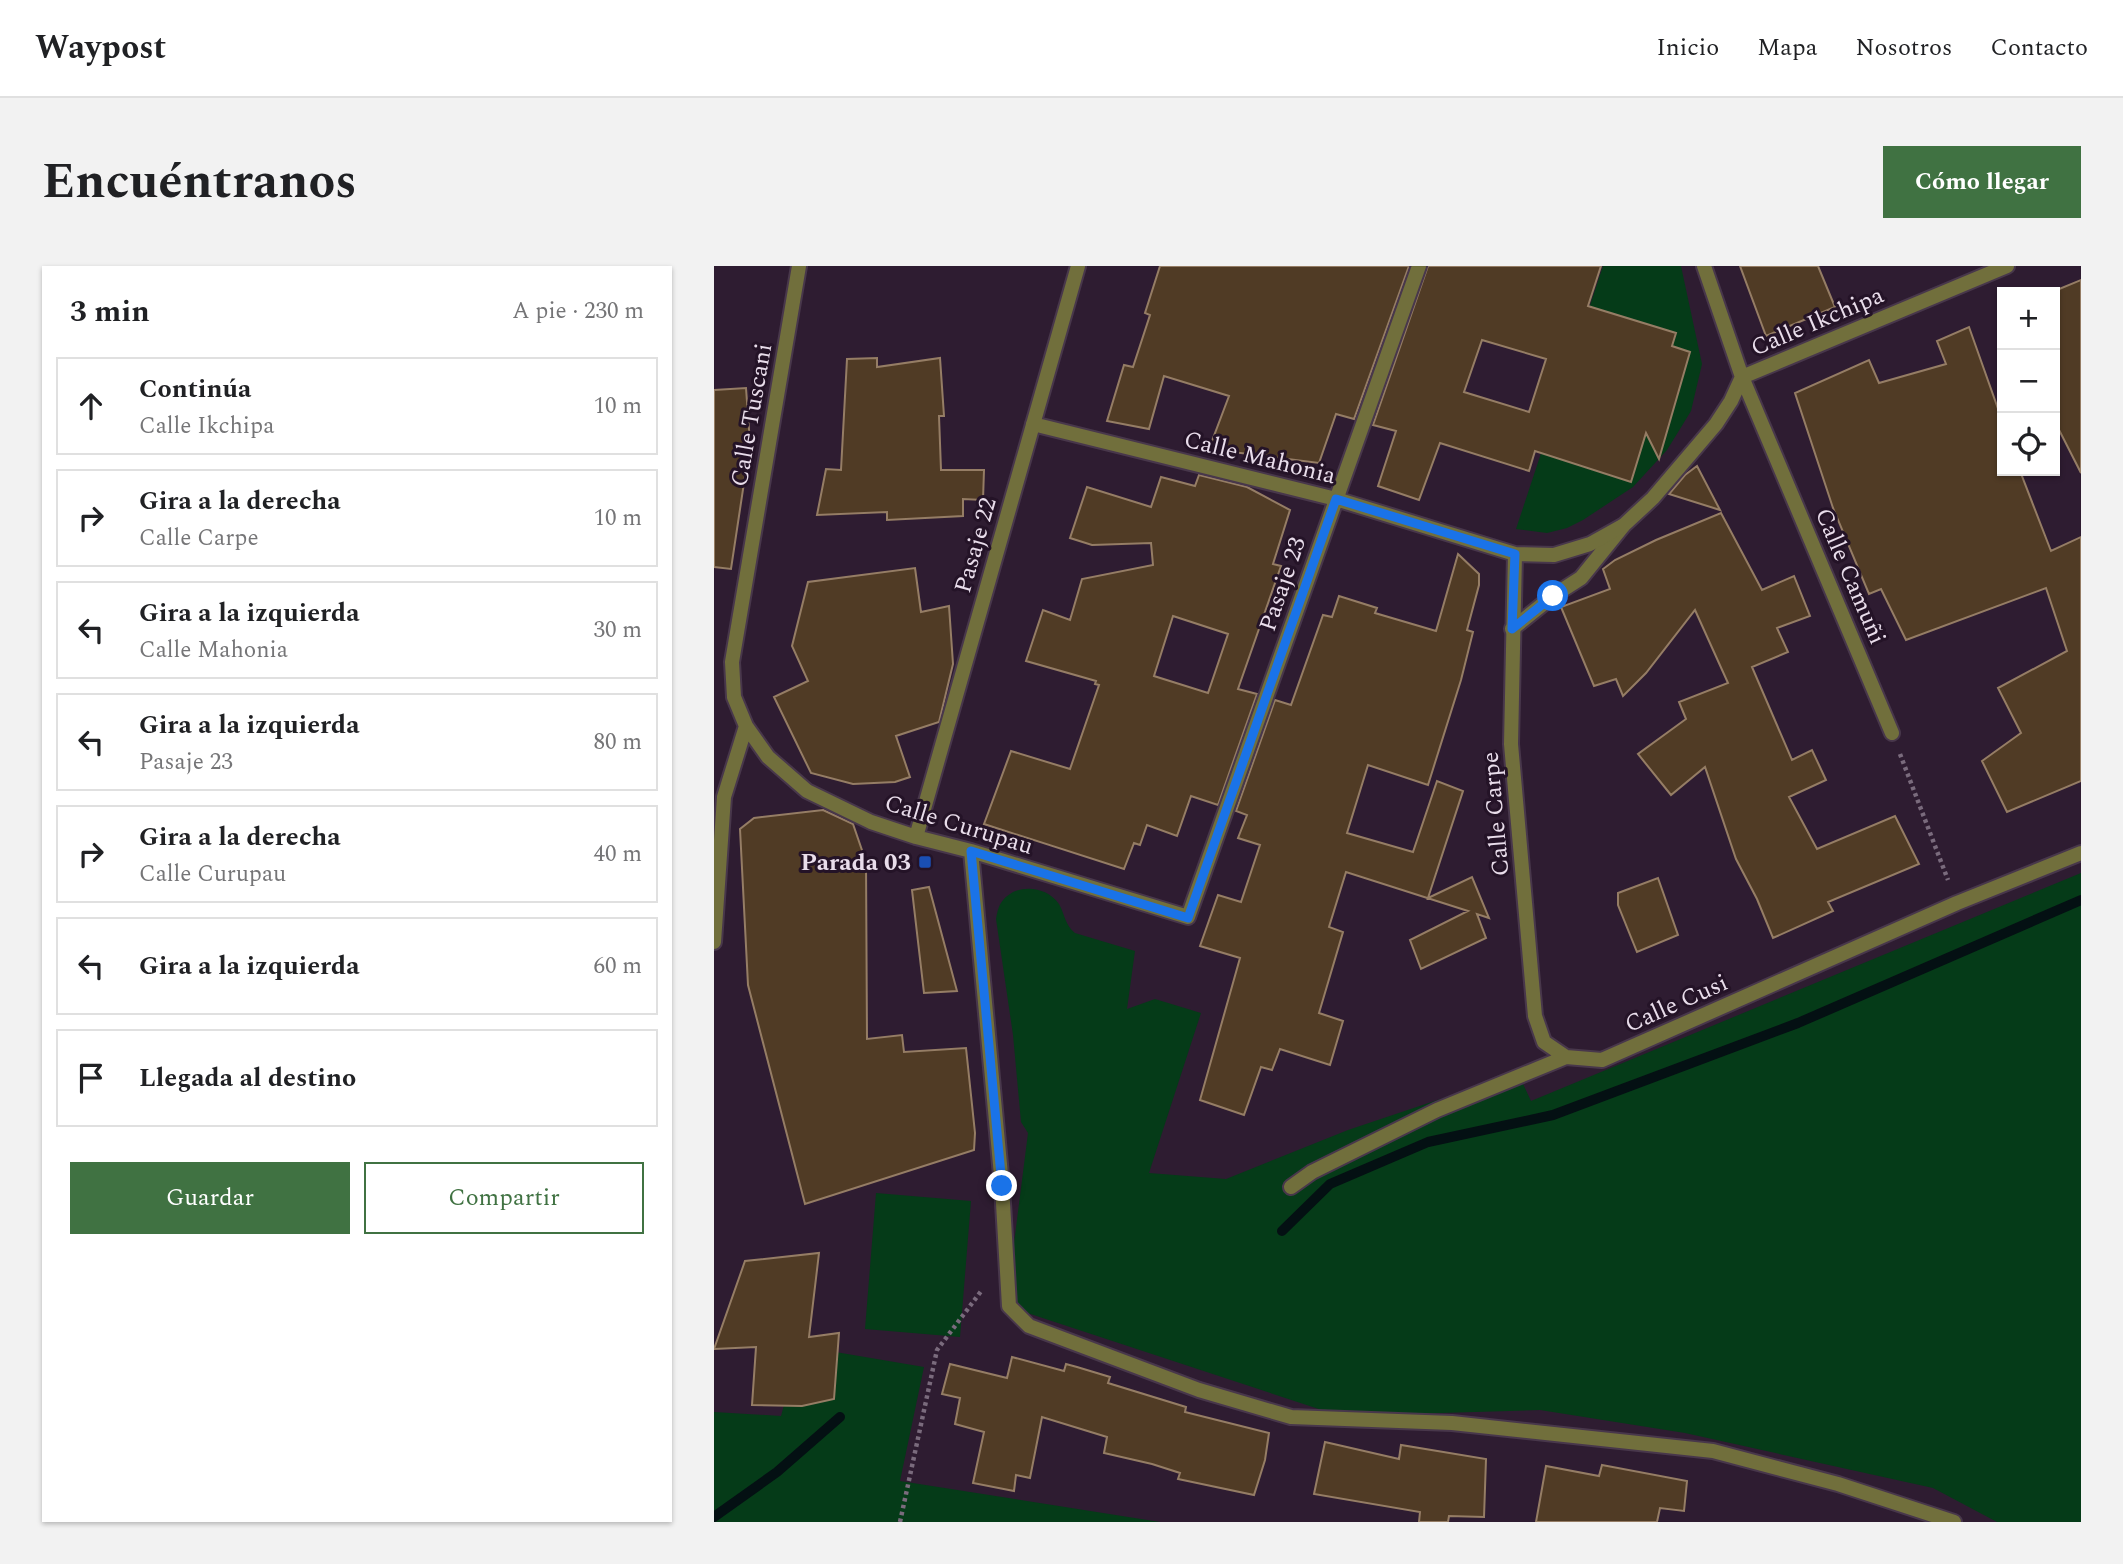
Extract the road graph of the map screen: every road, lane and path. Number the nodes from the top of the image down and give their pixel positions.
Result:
1 (799, 266) edge
2 (1419, 266) edge
3 (1704, 266) edge
4 (2007, 266) edge
5 (1077, 268) edge
6 (1742, 377) junction
7 (1032, 424) junction
8 (1336, 499) junction
9 (1623, 525) junction
10 (1515, 554) junction
11 (1512, 629) junction
12 (746, 726) junction
13 (1892, 733) joint
14 (916, 837) junction
15 (971, 851) junction
16 (2081, 853) edge
17 (1957, 903) junction
18 (1188, 918) joint
19 (714, 942) edge
20 (1566, 1057) junction
21 (1291, 1187) dead end
22 (1006, 1257) junction
23 (900, 1522) edge
24 (1954, 1522) edge

1 - 12 street, Calle Tuscani
2 - 8 street, Pasaje 23
3 - 6 street, Calle Camuñi
4 - 6 street, Calle Ikchipa
5 - 7 street, Pasaje 22
6 - 9 street, Calle Ikchipa
6 - 13 street, Calle Camuñi
7 - 8 street, Calle Mahonia
7 - 14 street, Pasaje 22
8 - 10 street, Calle Mahonia
8 - 18 street, Pasaje 23
9 - 10 street, Calle Ikchipa
9 - 11 street, Calle Ikchipa
10 - 11 street, Calle Carpe
11 - 20 street, Calle Carpe
12 - 14 street, Calle Curupau
12 - 19 street
13 - 17 path
14 - 15 street, Calle Curupau
15 - 18 street, Calle Curupau
15 - 22 street
16 - 17 street, Calle Cusi
17 - 20 street, Calle Cusi
20 - 21 street, Calle Cusi
22 - 23 path
22 - 24 street

